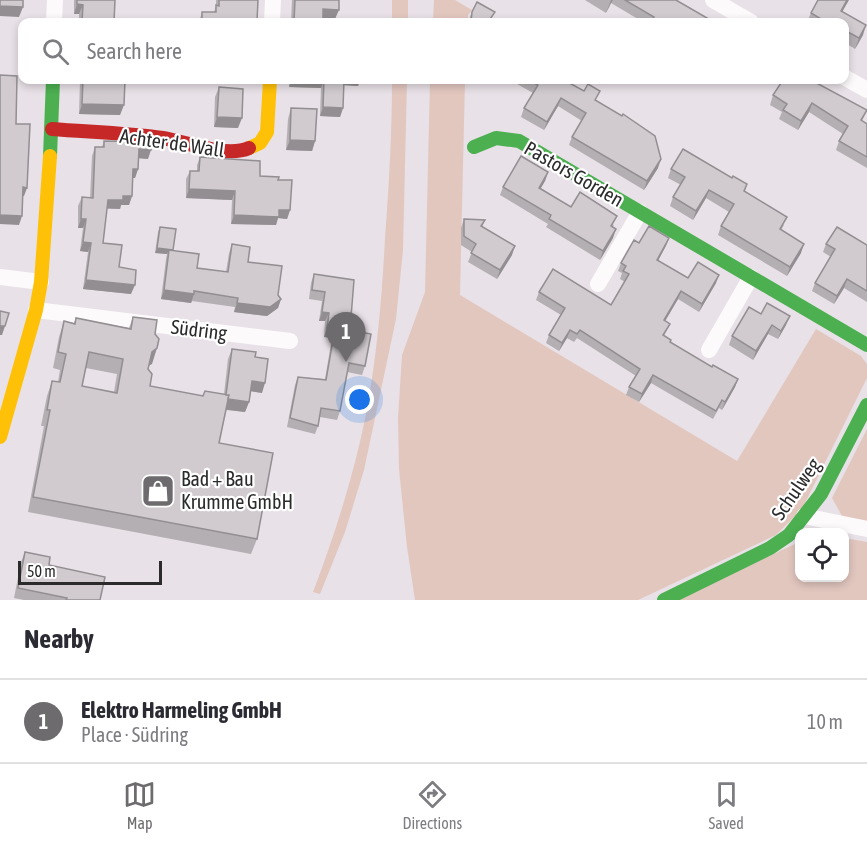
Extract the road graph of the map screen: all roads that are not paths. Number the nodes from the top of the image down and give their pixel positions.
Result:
1 (55, 0) edge
2 (273, 0) edge
3 (713, 0) edge
4 (54, 18) edge
5 (272, 18) edge
6 (745, 18) edge
7 (849, 80) edge
8 (53, 84) edge
9 (270, 84) edge
10 (867, 90) edge
11 (52, 129) junction
12 (474, 147) dead end
13 (640, 212) junction
14 (0, 277) edge
15 (751, 277) junction
16 (41, 282) junction
17 (598, 284) dead end
18 (36, 310) junction
19 (290, 341) dead end
20 (867, 345) edge
21 (709, 350) dead end
22 (867, 405) edge
23 (0, 437) edge
24 (804, 516) junction
25 (867, 530) edge
26 (664, 600) edge

1 - 4 street
2 - 5 street
3 - 6 street
7 - 10 street
8 - 11 street
9 - 11 street, Achter de Wall
11 - 16 street
12 - 13 street, Pastors Gorden
13 - 15 street, Pastors Gorden
13 - 17 street, Pastors Gorden
14 - 16 street
15 - 20 street, Pastors Gorden
15 - 21 street
16 - 18 street
18 - 19 street, Südring
18 - 23 street
22 - 24 street, Schulweg
24 - 25 street
24 - 26 street, Schulweg

